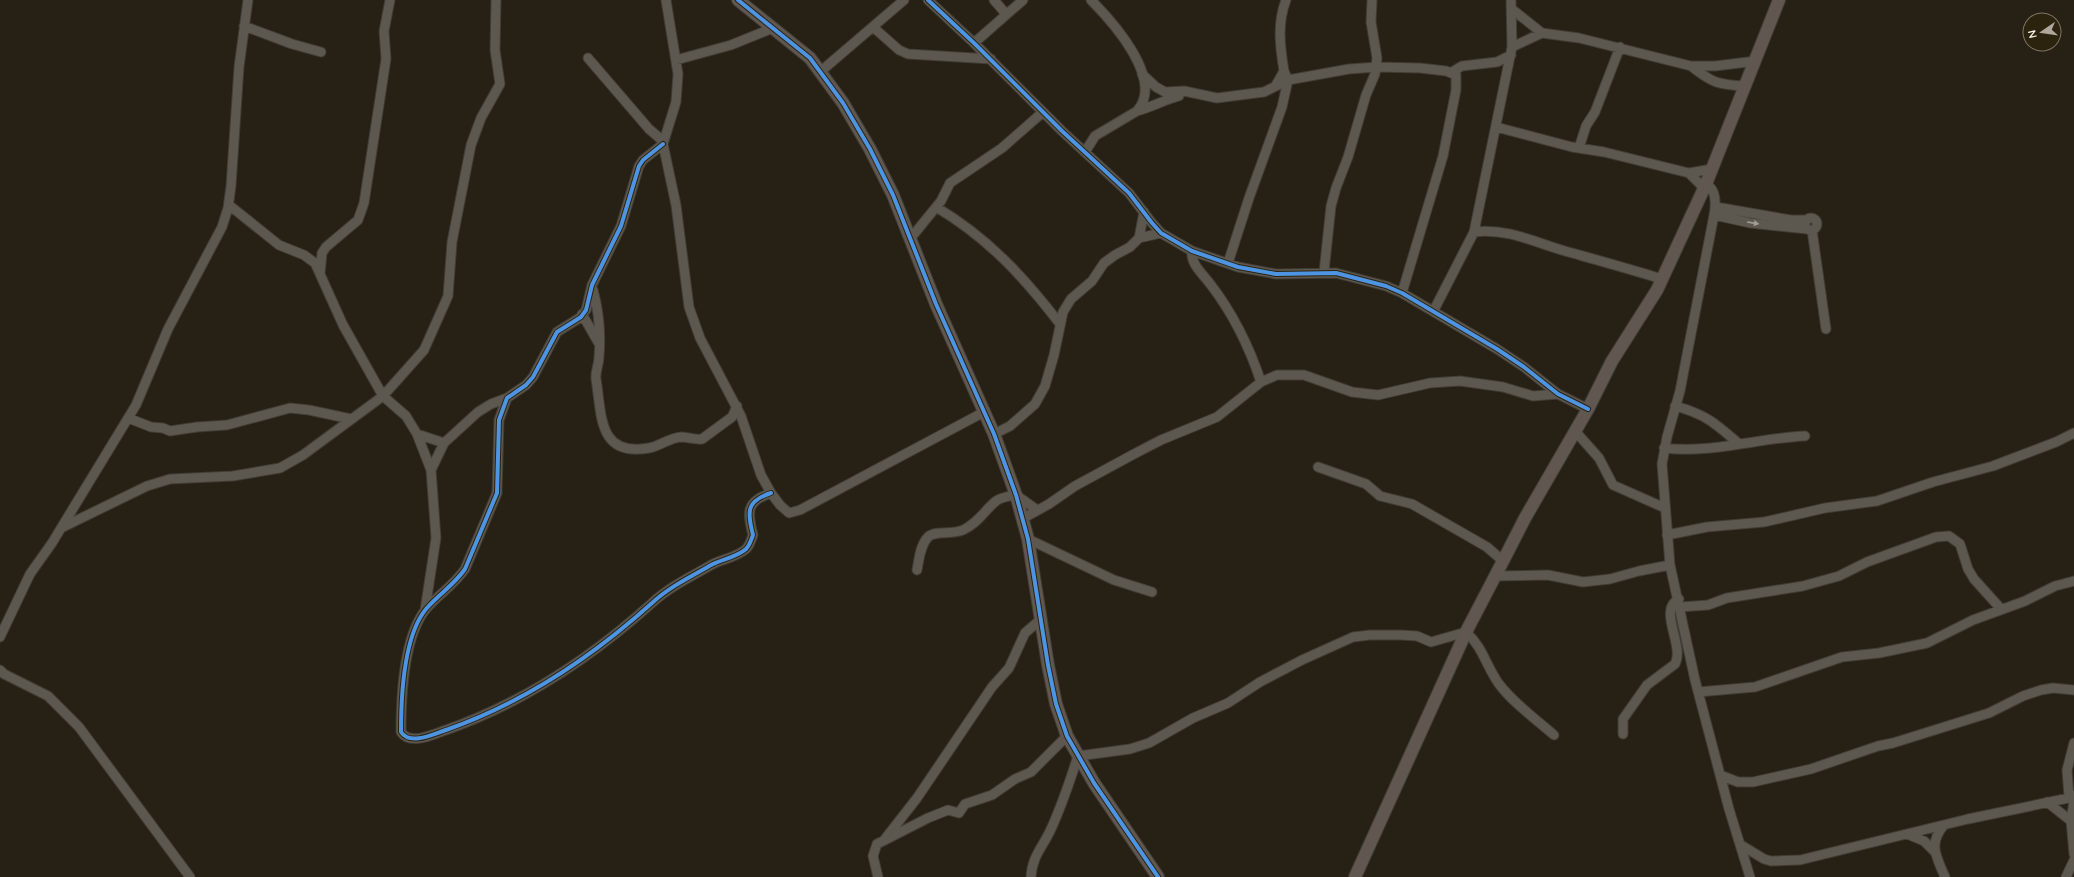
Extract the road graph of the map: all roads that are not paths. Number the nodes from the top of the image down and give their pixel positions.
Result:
1 (248, 0) edge
2 (390, 0) edge
3 (496, 0) edge
4 (666, 0) edge
5 (738, 0) edge
6 (904, 0) edge
7 (928, 0) edge
8 (994, 0) edge
9 (1023, 0) edge
10 (1091, 0) edge
11 (1286, 0) edge
12 (1372, 0) edge
13 (1512, 0) edge
14 (1779, 0) edge
15 (1513, 10) junction
16 (1006, 14) junction
17 (244, 26) junction
18 (873, 26) junction
19 (773, 28) junction
20 (1542, 33) junction
21 (974, 43) junction
22 (1620, 48) junction
23 (1511, 51) junction
24 (321, 52) dead end
25 (588, 58) dead end
26 (991, 59) junction
27 (676, 60) junction
28 (1756, 61) junction
29 (1376, 66) junction
30 (1691, 66) junction
31 (1284, 71) junction
32 (820, 72) junction
33 (1452, 72) junction
34 (1142, 74) junction
35 (1288, 80) junction
36 (1276, 85) junction
37 (1746, 86) junction
38 (1190, 93) junction
39 (1137, 111) junction
40 (1043, 112) junction
41 (1496, 127) junction
42 (663, 142) junction
43 (1579, 148) junction
44 (1085, 152) junction
45 (1712, 169) junction
46 (1689, 173) junction
47 (1705, 186) junction
48 (229, 204) junction
49 (936, 206) junction
50 (1715, 211) junction
51 (1144, 212) junction
52 (1161, 232) junction
53 (1474, 232) junction
54 (1139, 238) junction
55 (910, 239) junction
56 (1192, 251) junction
57 (1228, 263) junction
58 (1324, 272) junction
59 (320, 274) junction
60 (1662, 279) junction
61 (592, 287) junction
62 (1402, 293) junction
63 (1434, 310) junction
64 (582, 314) junction
65 (1060, 324) junction
66 (1826, 329) dead end
67 (599, 343) junction
68 (1262, 382) junction
69 (1558, 394) junction
70 (383, 396) junction
71 (507, 398) junction
72 (1675, 406) junction
73 (1588, 409) junction
74 (984, 412) junction
75 (737, 416) junction
76 (128, 418) junction
77 (351, 419) junction
78 (1575, 431) junction
79 (2074, 433) edge
80 (417, 434) junction
81 (994, 434) junction
82 (1805, 436) dead end
83 (444, 443) junction
84 (1738, 443) junction
85 (1664, 448) junction
86 (1318, 467) dead end
87 (430, 470) junction
88 (771, 493) junction
89 (1016, 495) junction
90 (1665, 508) junction
91 (1037, 510) junction
92 (1022, 519) junction
93 (61, 528) junction
94 (1667, 535) junction
95 (1028, 539) junction
96 (1503, 561) junction
97 (1670, 565) junction
98 (917, 570) dead end
99 (1495, 576) junction
100 (2074, 581) edge
101 (1152, 592) dead end
102 (1679, 603) junction
103 (2001, 609) junction
104 (425, 610) junction
105 (1040, 620) junction
106 (1466, 632) junction
107 (0, 637) edge
108 (0, 670) edge
109 (2074, 690) edge
110 (1698, 692) junction
111 (1623, 734) dead end
112 (1554, 735) dead end
113 (1067, 736) junction
114 (2074, 743) edge
115 (1078, 756) junction
116 (1720, 775) junction
117 (2073, 798) edge
118 (2047, 802) junction
119 (2070, 821) junction
120 (1944, 825) junction
121 (1907, 834) junction
122 (885, 839) junction
123 (1741, 845) junction
124 (1935, 852) junction
125 (2074, 854) edge
126 (2074, 860) edge
127 (190, 877) edge
128 (878, 877) edge
129 (1031, 877) edge
130 (1158, 877) edge
131 (1355, 877) edge
132 (1750, 877) edge
133 (1945, 877) edge
134 (2066, 877) edge

1 - 17 street
2 - 59 street
3 - 70 street
4 - 27 street
5 - 19 street
6 - 18 street
7 - 21 street
8 - 16 street
9 - 16 street
10 - 34 street
11 - 31 street
12 - 29 street
13 - 15 street
14 - 28 street
15 - 20 street
15 - 23 street
16 - 21 street
17 - 24 street
17 - 48 street
18 - 26 street
18 - 32 street
19 - 27 street
19 - 32 street
20 - 22 street
20 - 23 street
21 - 26 street
22 - 30 street
22 - 43 street
23 - 33 street
23 - 41 street
25 - 42 street
26 - 40 street
27 - 42 street
28 - 30 street
28 - 37 street
29 - 33 street
29 - 35 street
29 - 58 street
30 - 37 street
31 - 35 street
31 - 36 street
32 - 55 street
33 - 62 street
34 - 38 street
34 - 39 street
35 - 36 street
35 - 57 street
36 - 38 street
37 - 45 street
38 - 39 street
39 - 44 street
40 - 44 street
40 - 49 street
41 - 43 street
41 - 53 street
42 - 61 street
42 - 75 street
43 - 46 street
44 - 51 street
45 - 46 street
45 - 47 street
46 - 47 street
47 - 50 street
47 - 60 street
48 - 59 street
48 - 76 street
49 - 55 street
49 - 65 street
50 - 66 street
50 - 72 street
51 - 52 street
51 - 54 street
52 - 54 street
52 - 56 street
53 - 60 street
53 - 63 street
54 - 65 street
55 - 74 street
56 - 57 street
56 - 68 street
57 - 58 street
58 - 62 street
59 - 70 street
60 - 73 street
61 - 64 street
61 - 67 street
62 - 63 street
63 - 69 street
64 - 67 street
64 - 71 street
65 - 81 street
67 - 75 street
68 - 69 street
68 - 91 street
69 - 73 street
70 - 77 street
70 - 80 street
71 - 83 street
71 - 104 street
72 - 84 street
72 - 85 street
73 - 78 street
74 - 81 street
74 - 88 street
75 - 88 street
76 - 77 street
76 - 93 street
77 - 93 street
78 - 90 street
78 - 96 street
79 - 94 street
80 - 83 street
80 - 87 street
81 - 89 street
82 - 84 street
83 - 87 street
84 - 85 street
85 - 90 street
86 - 96 street
87 - 104 street
88 - 104 street
89 - 91 street
89 - 92 street
89 - 98 street
90 - 94 street
91 - 92 street
92 - 95 street
93 - 107 street
94 - 97 street
95 - 101 street
95 - 105 street
96 - 99 street
97 - 99 street
97 - 102 street
99 - 106 street
100 - 103 street
102 - 103 street
102 - 110 street
102 - 111 street
103 - 110 street
105 - 113 street
105 - 122 street
106 - 112 street
106 - 115 street
106 - 131 street
108 - 127 street
109 - 116 street
110 - 116 street
113 - 115 street
113 - 122 street
114 - 117 street
115 - 129 street
115 - 130 street
116 - 123 street
117 - 118 street
117 - 119 street
118 - 119 street
118 - 120 street
119 - 125 street
120 - 121 street
120 - 124 street
121 - 123 street
121 - 124 street
122 - 128 street
123 - 132 street
124 - 133 street
126 - 134 street

